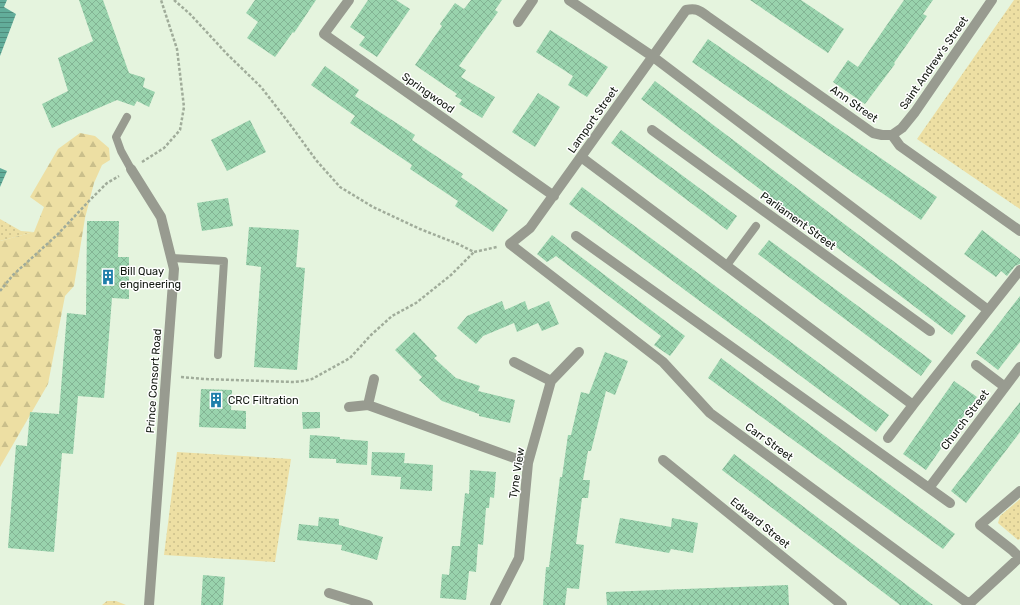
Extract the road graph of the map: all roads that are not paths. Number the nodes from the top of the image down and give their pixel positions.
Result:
1 (349, 0) edge
2 (533, 0) edge
3 (569, 0) edge
4 (992, 0) edge
5 (693, 8) joint
6 (518, 22) dead end
7 (652, 56) junction
8 (126, 117) dead end
9 (652, 130) dead end
10 (892, 135) junction
11 (581, 157) junction
12 (131, 169) joint
13 (554, 196) junction
14 (756, 226) dead end
15 (1020, 231) edge
16 (576, 236) dead end
17 (510, 244) joint
18 (172, 258) junction
19 (727, 265) junction
20 (1020, 270) edge
21 (988, 310) junction
22 (930, 331) dead end
23 (579, 352) dead end
24 (218, 355) dead end
25 (514, 362) dead end
26 (976, 365) dead end
27 (1020, 367) edge
28 (374, 379) dead end
29 (551, 381) junction
30 (1005, 387) junction
31 (368, 405) junction
32 (913, 405) junction
33 (349, 407) dead end
34 (888, 438) dead end
35 (663, 460) dead end
36 (528, 463) junction
37 (929, 488) junction
38 (1020, 490) edge
39 (950, 503) dead end
40 (1020, 557) edge
41 (329, 593) dead end
42 (149, 605) edge
43 (368, 605) edge
44 (494, 605) edge
45 (841, 605) edge

1 - 13 street, Springwood
2 - 6 street
3 - 7 street
4 - 10 street, Saint Andrew's Street
5 - 7 street, Lamport Street
5 - 10 street, Ann Street
7 - 11 street, Lamport Street
7 - 21 street
8 - 12 lane
9 - 22 street, Parliament Street
10 - 15 street
11 - 13 street, Lamport Street
11 - 19 street
12 - 18 street, Prince Consort Road
13 - 17 street, Lamport Street
14 - 19 lane
16 - 37 street
17 - 40 street, Carr Street
18 - 24 lane
18 - 42 street, Prince Consort Road
19 - 32 street
20 - 21 street
21 - 32 street
23 - 29 street, Tyne View
25 - 29 street
26 - 30 street
27 - 30 street, Church Street
28 - 31 street
29 - 36 street, Tyne View
30 - 37 street, Church Street
31 - 33 street
31 - 36 street
32 - 34 street
35 - 45 street, Edward Street
36 - 44 street, Tyne View
37 - 39 street
38 - 40 street
41 - 43 street

